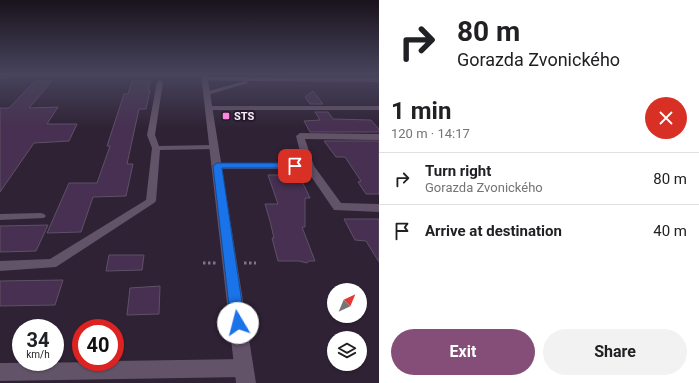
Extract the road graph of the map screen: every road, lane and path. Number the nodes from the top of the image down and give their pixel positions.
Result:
1 (158, 92) edge
2 (211, 92) edge
3 (207, 93) joint
4 (209, 108) junction
5 (379, 108) edge
6 (379, 137) edge
7 (214, 147) junction
8 (156, 148) junction
9 (217, 166) junction
10 (309, 166) junction
11 (379, 208) edge
12 (41, 216) dead end
13 (0, 217) edge
14 (0, 266) edge
15 (0, 372) edge
16 (245, 376) edge

1 - 8 lane
2 - 3 lane
3 - 4 street
4 - 5 lane
4 - 7 street
6 - 10 street
7 - 8 lane
7 - 9 street
8 - 14 lane
9 - 10 street
9 - 16 street
10 - 11 street
12 - 13 lane
15 - 16 street

